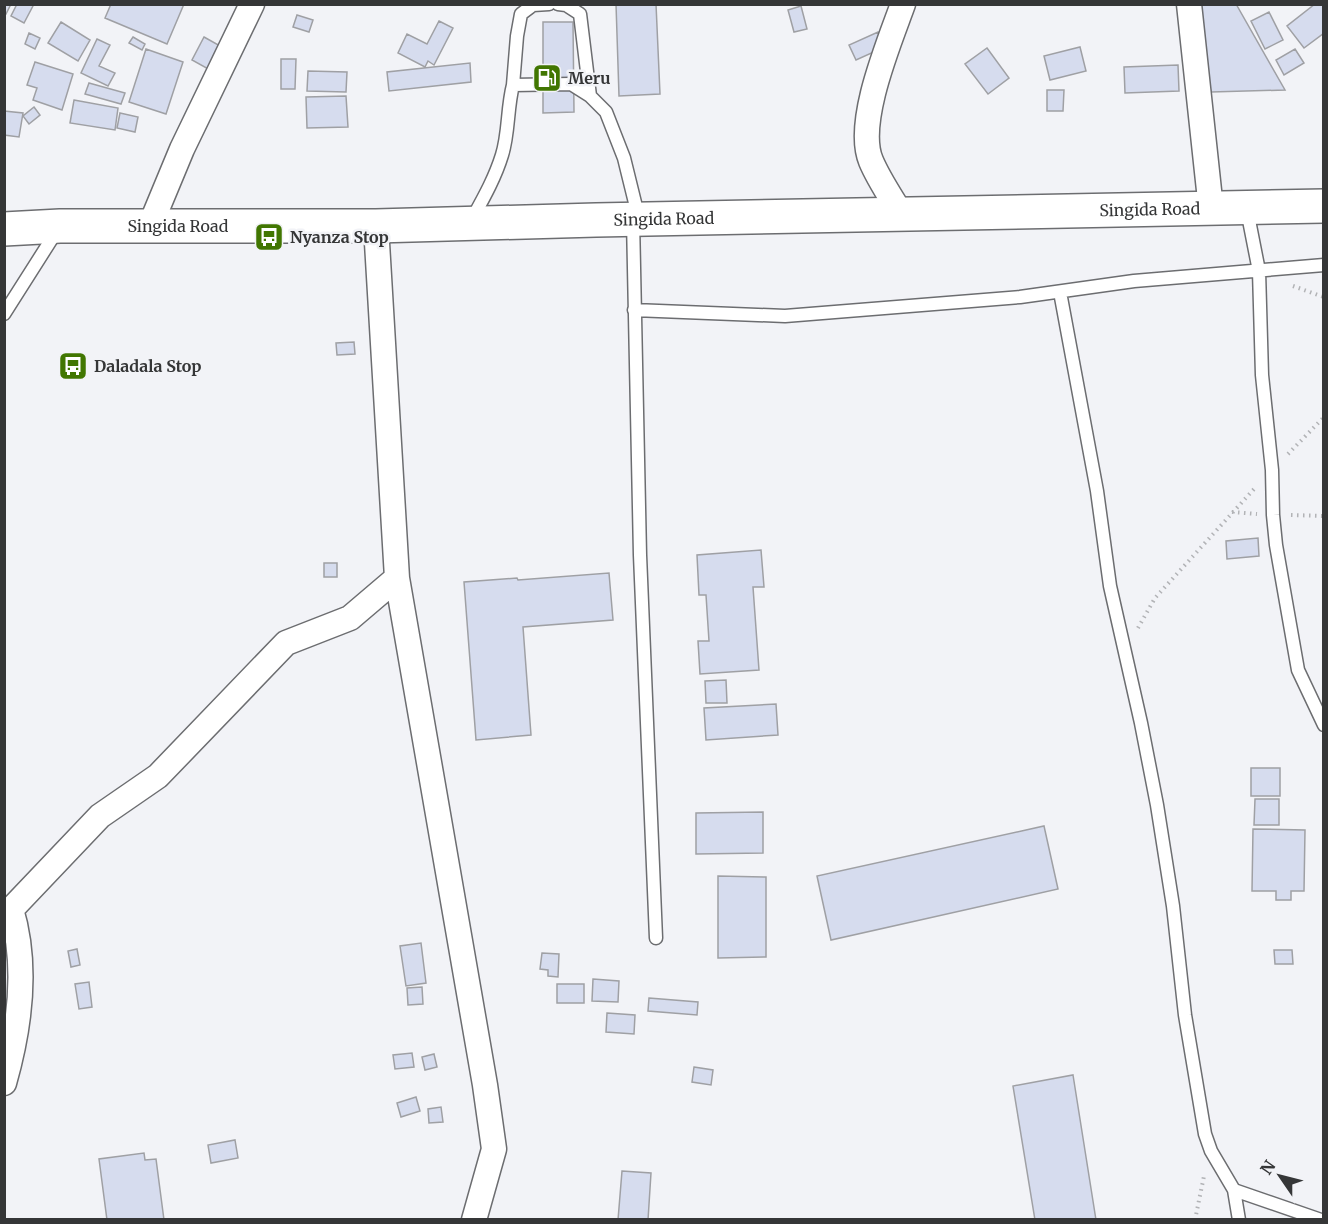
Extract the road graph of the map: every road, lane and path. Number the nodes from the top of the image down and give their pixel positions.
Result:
1 (252, 4) edge
2 (549, 4) edge
3 (558, 4) edge
4 (903, 4) edge
5 (1189, 4) edge
6 (513, 85) junction
7 (590, 96) junction
8 (1323, 206) edge
9 (1247, 208) junction
10 (1211, 209) junction
11 (901, 214) junction
12 (636, 220) junction
13 (470, 223) junction
14 (60, 226) junction
15 (150, 226) junction
16 (376, 226) junction
17 (4, 228) edge
18 (1323, 265) edge
19 (1259, 271) junction
20 (1060, 292) junction
21 (634, 310) junction
22 (4, 314) edge
23 (1323, 417) edge
24 (1272, 470) junction
25 (397, 578) junction
26 (1126, 656) junction
27 (1323, 725) edge
28 (8, 913) edge
29 (656, 938) dead end
30 (4, 1083) edge
31 (1211, 1151) junction
32 (1234, 1190) junction
33 (474, 1220) edge
34 (1196, 1220) edge
35 (1239, 1220) edge
36 (1321, 1220) edge

1 - 15 street
2 - 6 lane
3 - 7 lane
4 - 11 street
5 - 10 street
6 - 7 lane
6 - 13 lane
7 - 12 lane
8 - 9 highway, Singida Road
9 - 10 highway, Singida Road
9 - 19 lane
10 - 11 highway, Singida Road
11 - 12 highway, Singida Road
12 - 13 highway, Singida Road
12 - 21 lane
13 - 16 highway, Singida Road
14 - 15 highway, Singida Road
14 - 17 highway, Singida Road
14 - 22 lane
15 - 16 highway, Singida Road
16 - 25 street
18 - 19 lane
19 - 20 lane
19 - 24 lane
20 - 21 lane
20 - 26 lane
21 - 29 lane
23 - 24 path
24 - 26 path
24 - 27 lane
25 - 28 street
25 - 33 street
26 - 31 lane
28 - 30 street
31 - 32 lane
31 - 34 path
32 - 35 lane
32 - 36 lane

